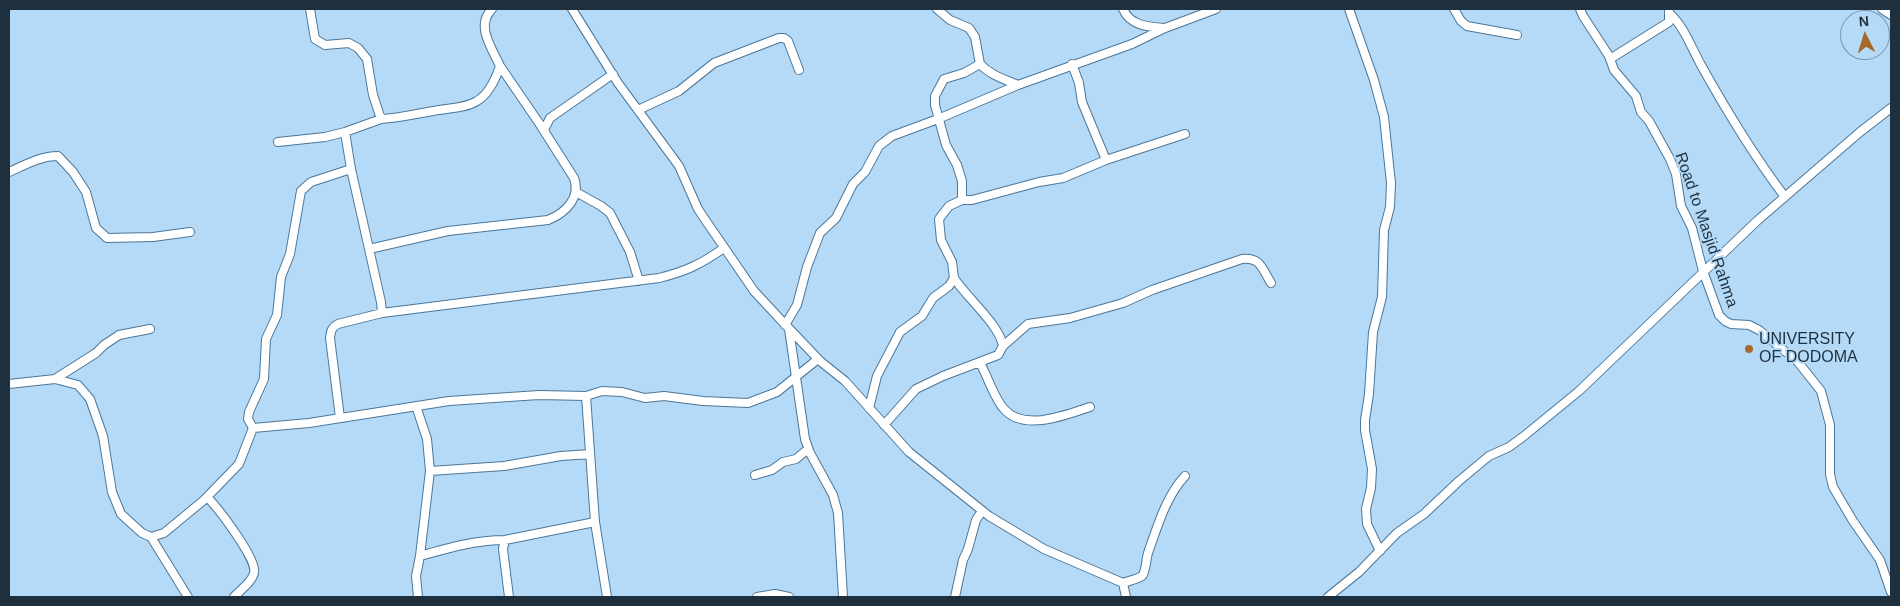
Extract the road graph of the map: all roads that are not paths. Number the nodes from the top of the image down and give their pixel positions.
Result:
1 (310, 9) edge
2 (492, 9) edge
3 (572, 9) edge
4 (937, 9) edge
5 (1123, 9) edge
6 (1216, 9) edge
7 (1349, 9) edge
8 (1454, 9) edge
9 (1580, 9) edge
10 (1882, 9) edge
11 (1668, 11) edge
12 (1891, 15) edge
13 (1164, 28) junction
14 (1517, 35) dead end
15 (1610, 59) junction
16 (980, 64) junction
17 (1072, 64) junction
18 (500, 66) junction
19 (799, 70) dead end
20 (613, 74) junction
21 (1018, 85) junction
22 (1891, 108) edge
23 (638, 110) junction
24 (381, 119) junction
25 (938, 119) junction
26 (544, 130) junction
27 (345, 132) junction
28 (1185, 134) dead end
29 (278, 142) dead end
30 (1106, 160) junction
31 (351, 169) junction
32 (9, 172) edge
33 (576, 192) junction
34 (1785, 197) junction
35 (962, 200) junction
36 (190, 232) dead end
37 (724, 248) junction
38 (369, 249) junction
39 (1703, 271) junction
40 (954, 278) junction
41 (639, 281) junction
42 (1271, 283) dead end
43 (382, 313) junction
44 (787, 327) junction
45 (150, 329) dead end
46 (1003, 346) junction
47 (818, 359) junction
48 (980, 364) junction
49 (796, 377) junction
50 (55, 378) junction
51 (9, 384) edge
52 (586, 396) junction
53 (416, 406) junction
54 (1090, 407) dead end
55 (869, 408) junction
56 (340, 418) junction
57 (884, 425) junction
58 (253, 428) junction
59 (808, 449) junction
60 (590, 454) junction
61 (430, 472) junction
62 (756, 474) dead end
63 (1185, 476) dead end
64 (207, 497) junction
65 (982, 511) junction
66 (595, 522) junction
67 (151, 537) junction
68 (505, 540) junction
69 (1380, 551) junction
70 (420, 556) junction
71 (1123, 583) junction
72 (1891, 592) edge
73 (188, 597) edge
74 (234, 597) edge
75 (418, 597) edge
76 (509, 597) edge
77 (607, 597) edge
78 (758, 597) edge
79 (789, 597) edge
80 (843, 597) edge
81 (955, 597) edge
82 (1126, 597) edge
83 (1328, 597) edge

1 - 24 street
2 - 18 street
3 - 20 street
4 - 16 street
5 - 13 street
6 - 13 street
7 - 69 street
8 - 14 street
9 - 15 street, Road to Masjid Rahma
10 - 12 street
11 - 15 street
11 - 34 street
13 - 17 street
15 - 39 street, Road to Masjid Rahma
16 - 21 street
16 - 25 street
17 - 21 street
17 - 30 street
18 - 24 street
18 - 26 street
19 - 23 street
20 - 23 street
20 - 26 street
21 - 25 street
22 - 34 street
23 - 37 street
24 - 27 street
25 - 35 street
25 - 44 street
26 - 33 street
27 - 29 street
27 - 31 street
28 - 30 street
30 - 35 street
31 - 38 street
31 - 58 street
32 - 36 street
33 - 38 street
33 - 41 street
34 - 39 street
35 - 40 street
37 - 41 street
37 - 44 street
38 - 43 street
39 - 69 street
39 - 72 street, Road to Masjid Rahma
40 - 46 street
40 - 55 street
41 - 43 street
42 - 46 street
43 - 56 street
44 - 47 street
44 - 49 street
45 - 50 street
46 - 48 street
47 - 49 street
47 - 55 street
48 - 54 street
48 - 57 street
49 - 52 street
49 - 59 street
50 - 51 street
50 - 67 street
52 - 53 street
52 - 60 street
53 - 56 street
53 - 61 street
55 - 57 street
56 - 58 street
57 - 65 street
58 - 64 street
59 - 62 street
59 - 80 street
60 - 61 street
60 - 66 street
61 - 70 street
63 - 71 street
64 - 67 street
64 - 74 street
65 - 71 street
65 - 81 street
66 - 68 street
66 - 77 street
67 - 73 street
68 - 70 street
68 - 76 street
69 - 83 street
70 - 75 street
71 - 82 street
78 - 79 street

